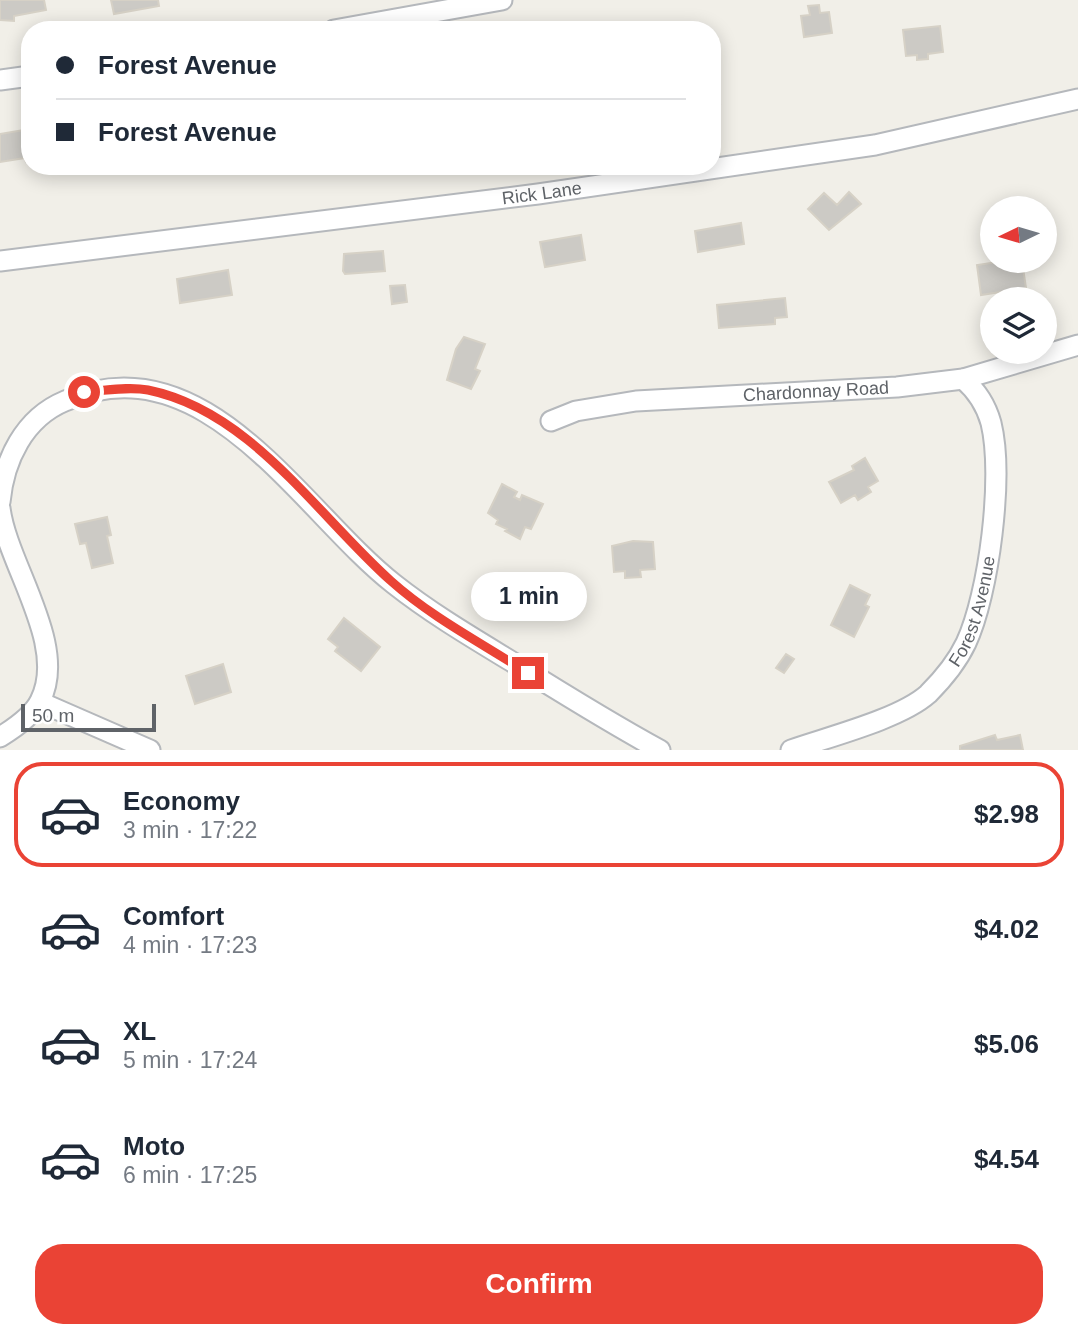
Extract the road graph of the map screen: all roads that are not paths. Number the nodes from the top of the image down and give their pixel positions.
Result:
1 (502, 0) edge
2 (384, 21) edge
3 (21, 77) edge
4 (0, 80) edge
5 (1078, 99) edge
6 (721, 167) edge
7 (669, 175) edge
8 (0, 261) edge
9 (1078, 345) edge
10 (963, 379) junction
11 (551, 421) dead end
12 (0, 502) edge
13 (0, 508) edge
14 (40, 702) junction
15 (0, 737) edge
16 (150, 750) edge
17 (660, 750) edge
18 (790, 750) edge

1 - 2 street
3 - 4 street
5 - 6 street, Rick Lane
7 - 8 street, Rick Lane
9 - 10 street, Chardonnay Road
10 - 11 street, Chardonnay Road
10 - 18 street, Forest Avenue
12 - 17 street
13 - 14 street
14 - 15 street
14 - 16 street

